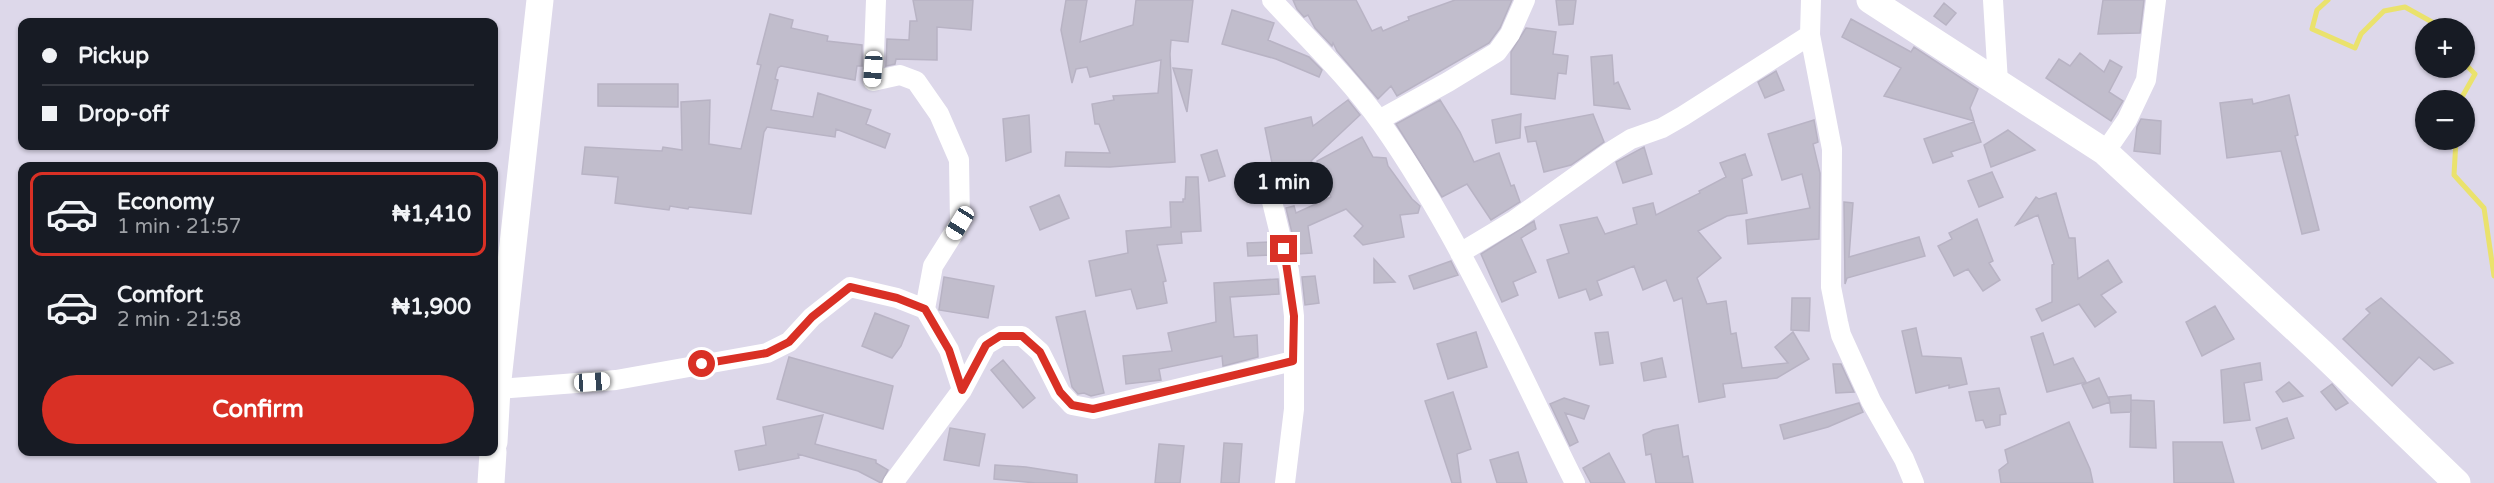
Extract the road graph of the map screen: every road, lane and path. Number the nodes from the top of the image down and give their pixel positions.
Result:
1 (540, 0) edge
2 (876, 0) edge
3 (1272, 0) edge
4 (1525, 0) edge
5 (1811, 0) edge
6 (1870, 0) edge
7 (1993, 0) edge
8 (2156, 0) edge
9 (1810, 35) junction
10 (1998, 82) junction
11 (1379, 120) junction
12 (2105, 152) junction
13 (1266, 177) dead end
14 (1460, 253) junction
15 (925, 309) junction
16 (1293, 361) junction
17 (498, 380) edge
18 (498, 389) edge
19 (962, 390) junction
20 (493, 456) edge
21 (491, 483) edge
22 (893, 483) edge
23 (1285, 483) edge
24 (1575, 483) edge
25 (1914, 483) edge
26 (2457, 483) edge

1 - 17 street
2 - 15 street
3 - 11 street
4 - 11 street
5 - 9 street
6 - 10 street
7 - 10 street
8 - 12 street
9 - 14 street
9 - 25 street
10 - 12 street
11 - 14 street
12 - 26 street
13 - 16 street
14 - 24 street
15 - 18 street
15 - 19 street
16 - 19 street
16 - 23 street
19 - 22 street
20 - 21 street

